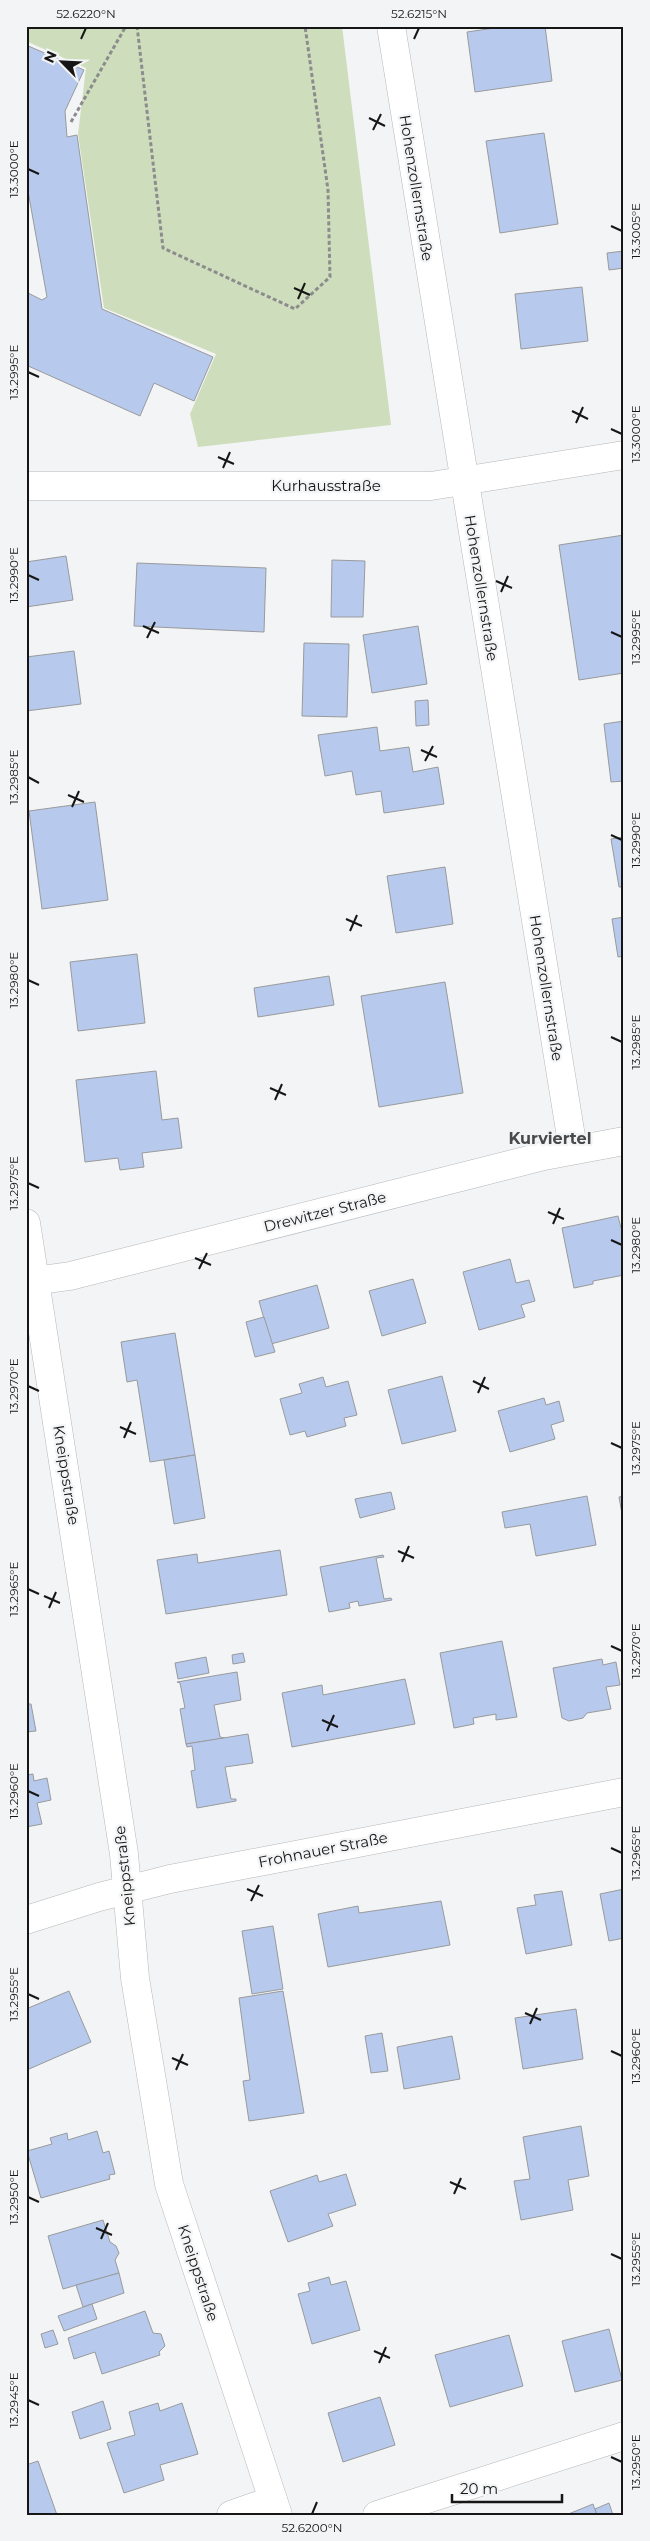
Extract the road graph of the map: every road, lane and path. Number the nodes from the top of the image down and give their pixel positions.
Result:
1 (126, 26) edge
2 (137, 26) edge
3 (305, 26) edge
4 (390, 26) edge
5 (71, 122) dead end
6 (624, 455) edge
7 (463, 480) junction
8 (26, 486) edge
9 (624, 1141) edge
10 (573, 1149) junction
11 (26, 1223) edge
12 (31, 1282) edge
13 (624, 1792) edge
14 (127, 1889) junction
15 (26, 1920) edge
16 (624, 2436) edge
17 (276, 2508) edge
18 (231, 2515) edge
19 (377, 2515) edge

1 - 5 path
2 - 3 path
4 - 7 street, Hohenzollernstraße
6 - 7 street, Kurhausstraße
7 - 8 street, Kurhausstraße
7 - 10 street, Hohenzollernstraße
9 - 10 street, Drewitzer Straße
10 - 12 street, Drewitzer Straße
11 - 12 street, Kneippstraße
12 - 14 street, Kneippstraße
13 - 14 street, Frohnauer Straße
14 - 15 street, Frohnauer Straße
14 - 17 street, Kneippstraße
16 - 19 street
17 - 18 street

